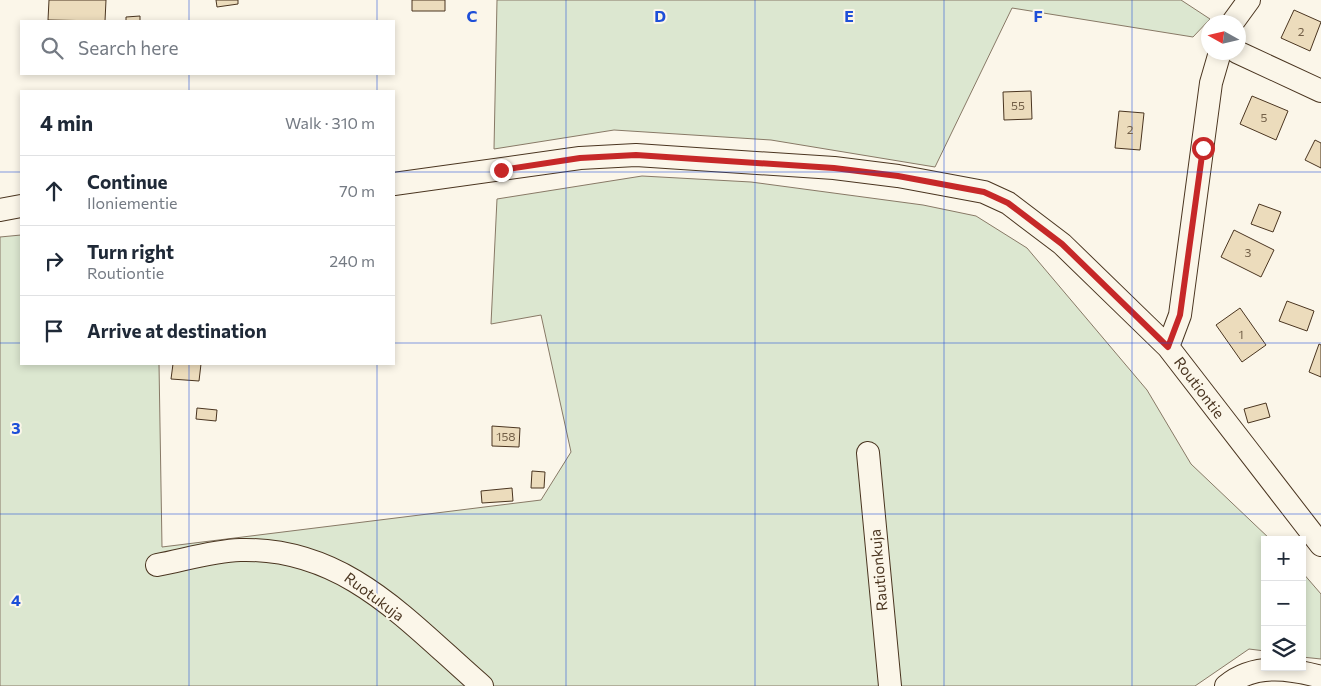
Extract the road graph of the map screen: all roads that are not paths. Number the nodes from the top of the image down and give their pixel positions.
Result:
1 (1249, 0) edge
2 (1238, 15) edge
3 (1246, 56) edge
4 (1218, 60) edge
5 (1321, 91) edge
6 (395, 184) edge
7 (20, 206) edge
8 (0, 210) edge
9 (1168, 347) junction
10 (868, 453) dead end
11 (1321, 546) edge
12 (158, 565) dead end
13 (1321, 677) edge
14 (482, 686) edge
15 (890, 686) edge
16 (1226, 686) edge

1 - 2 street
3 - 5 street
4 - 9 street
6 - 9 street, Routiontie
7 - 8 street
9 - 11 street, Routiontie
10 - 15 street, Rautionkuja
12 - 14 street, Ruotukuja
13 - 16 street

